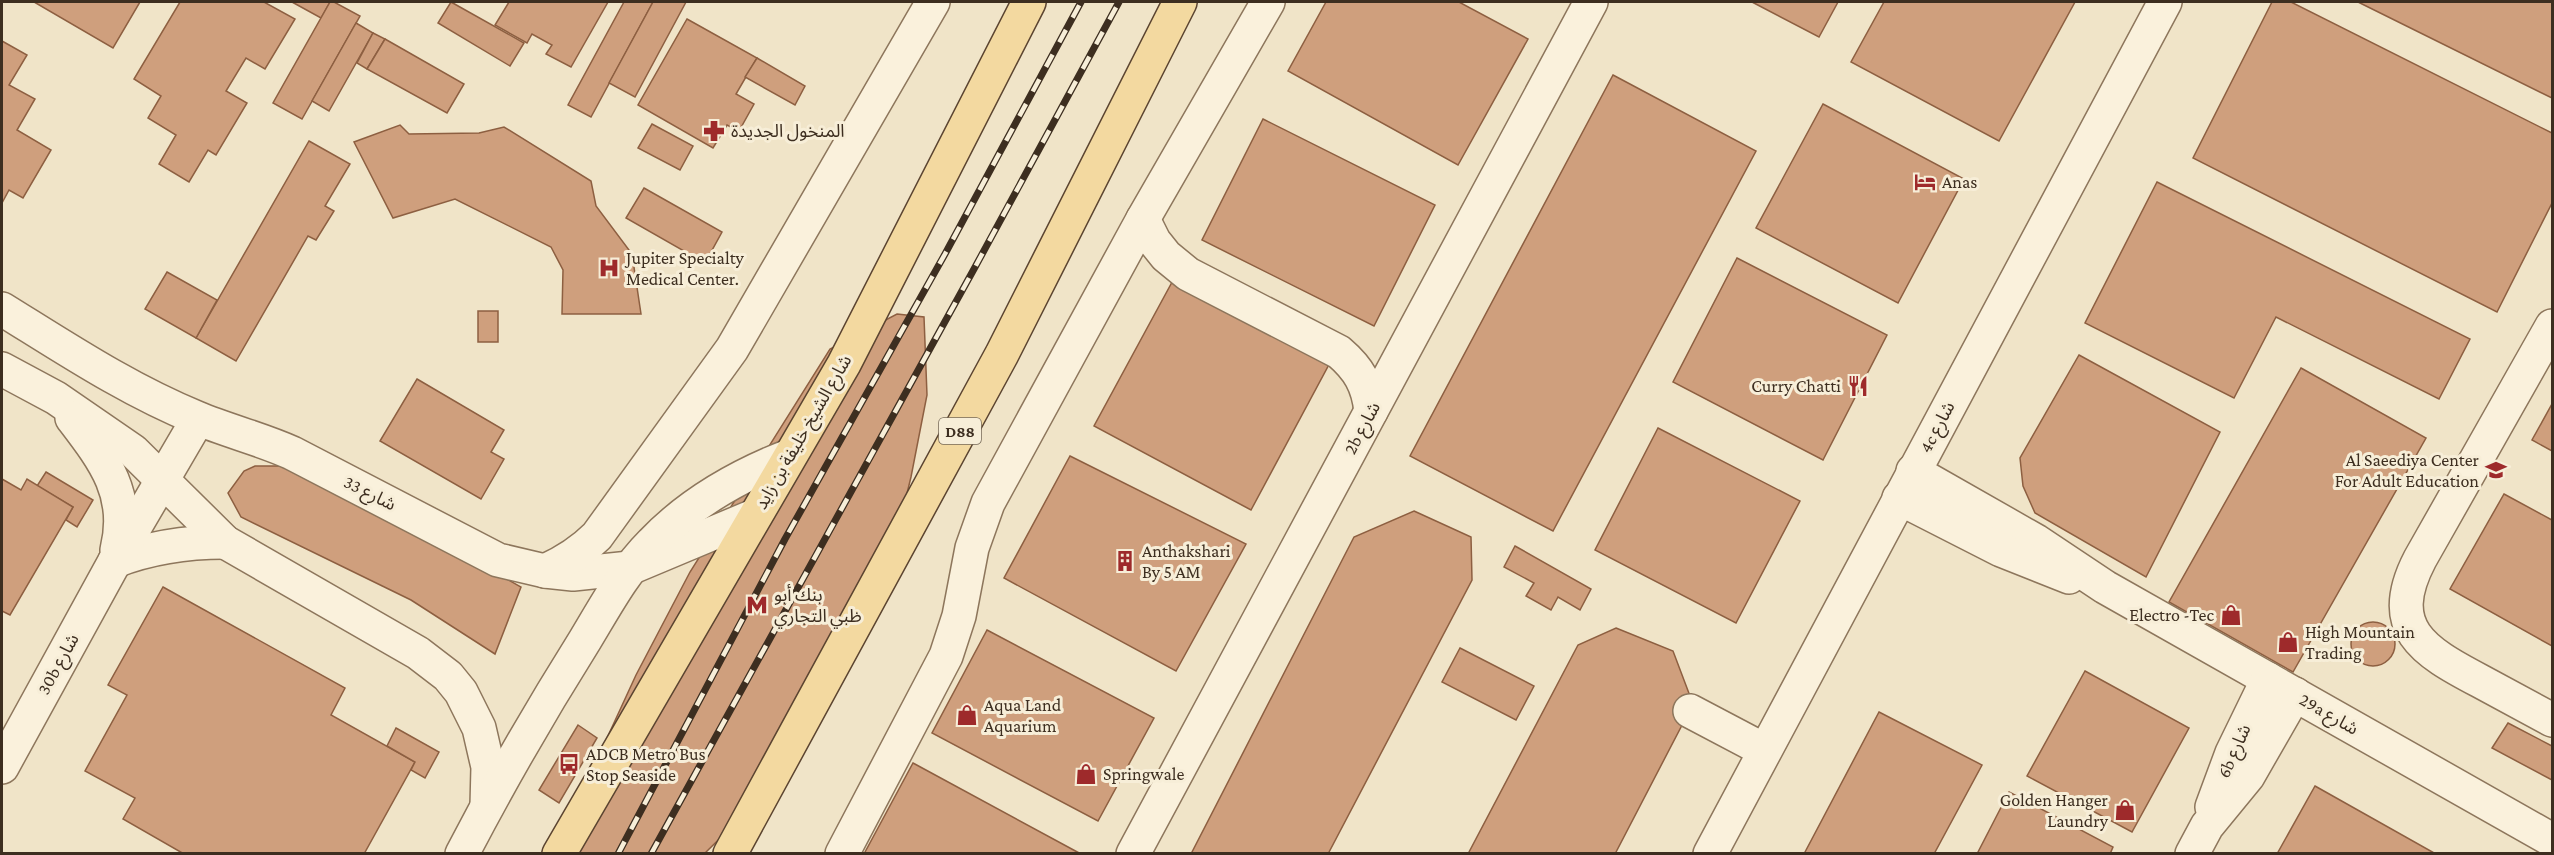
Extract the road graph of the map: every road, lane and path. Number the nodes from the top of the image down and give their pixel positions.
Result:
1 (933, 2) edge
2 (1029, 2) edge
3 (1180, 2) edge
4 (1268, 2) edge
5 (1591, 2) edge
6 (2165, 2) edge
7 (1143, 219) junction
8 (2, 309) edge
9 (2553, 327) edge
10 (2, 369) edge
11 (56, 398) junction
12 (1371, 411) junction
13 (198, 419) junction
14 (789, 456) junction
15 (162, 477) junction
16 (1906, 485) junction
17 (754, 516) junction
18 (225, 542) junction
19 (115, 561) junction
20 (630, 568) junction
21 (545, 571) junction
22 (2282, 687) junction
23 (1690, 711) dead end
24 (2553, 720) edge
25 (1764, 750) junction
26 (2, 767) edge
27 (487, 806) junction
28 (2200, 840) edge
29 (2553, 840) edge
30 (462, 854) edge
31 (559, 854) edge
32 (730, 854) edge
33 (842, 854) edge
34 (1133, 854) edge
35 (1710, 854) edge

1 - 21 street
2 - 14 main road, شارع الشيخ خليفة بن زايد
3 - 32 main road, D88
4 - 7 street
5 - 12 street, 2b شارع
6 - 16 street, 4c شارع
7 - 12 street
7 - 33 street
8 - 13 street, شارع 33
9 - 24 street
10 - 11 street
11 - 15 street
11 - 19 street, 30b شارع
12 - 34 street, 2b شارع
13 - 15 street, 30b شارع
13 - 21 street, شارع 33
14 - 17 main road, شارع الشيخ خليفة بن زايد
14 - 20 street
15 - 18 street
15 - 19 street, 30b شارع
16 - 22 street, 29a شارع
16 - 25 street, 4c شارع
17 - 20 street, شارع 33
17 - 31 main road, شارع الشيخ خليفة بن زايد
18 - 19 street
18 - 27 street
19 - 26 street, 30b شارع
20 - 21 street, شارع 33
20 - 27 street
22 - 28 street, 6b شارع
22 - 29 street, 29a شارع
23 - 25 street
25 - 35 street, 4c شارع
27 - 30 street

